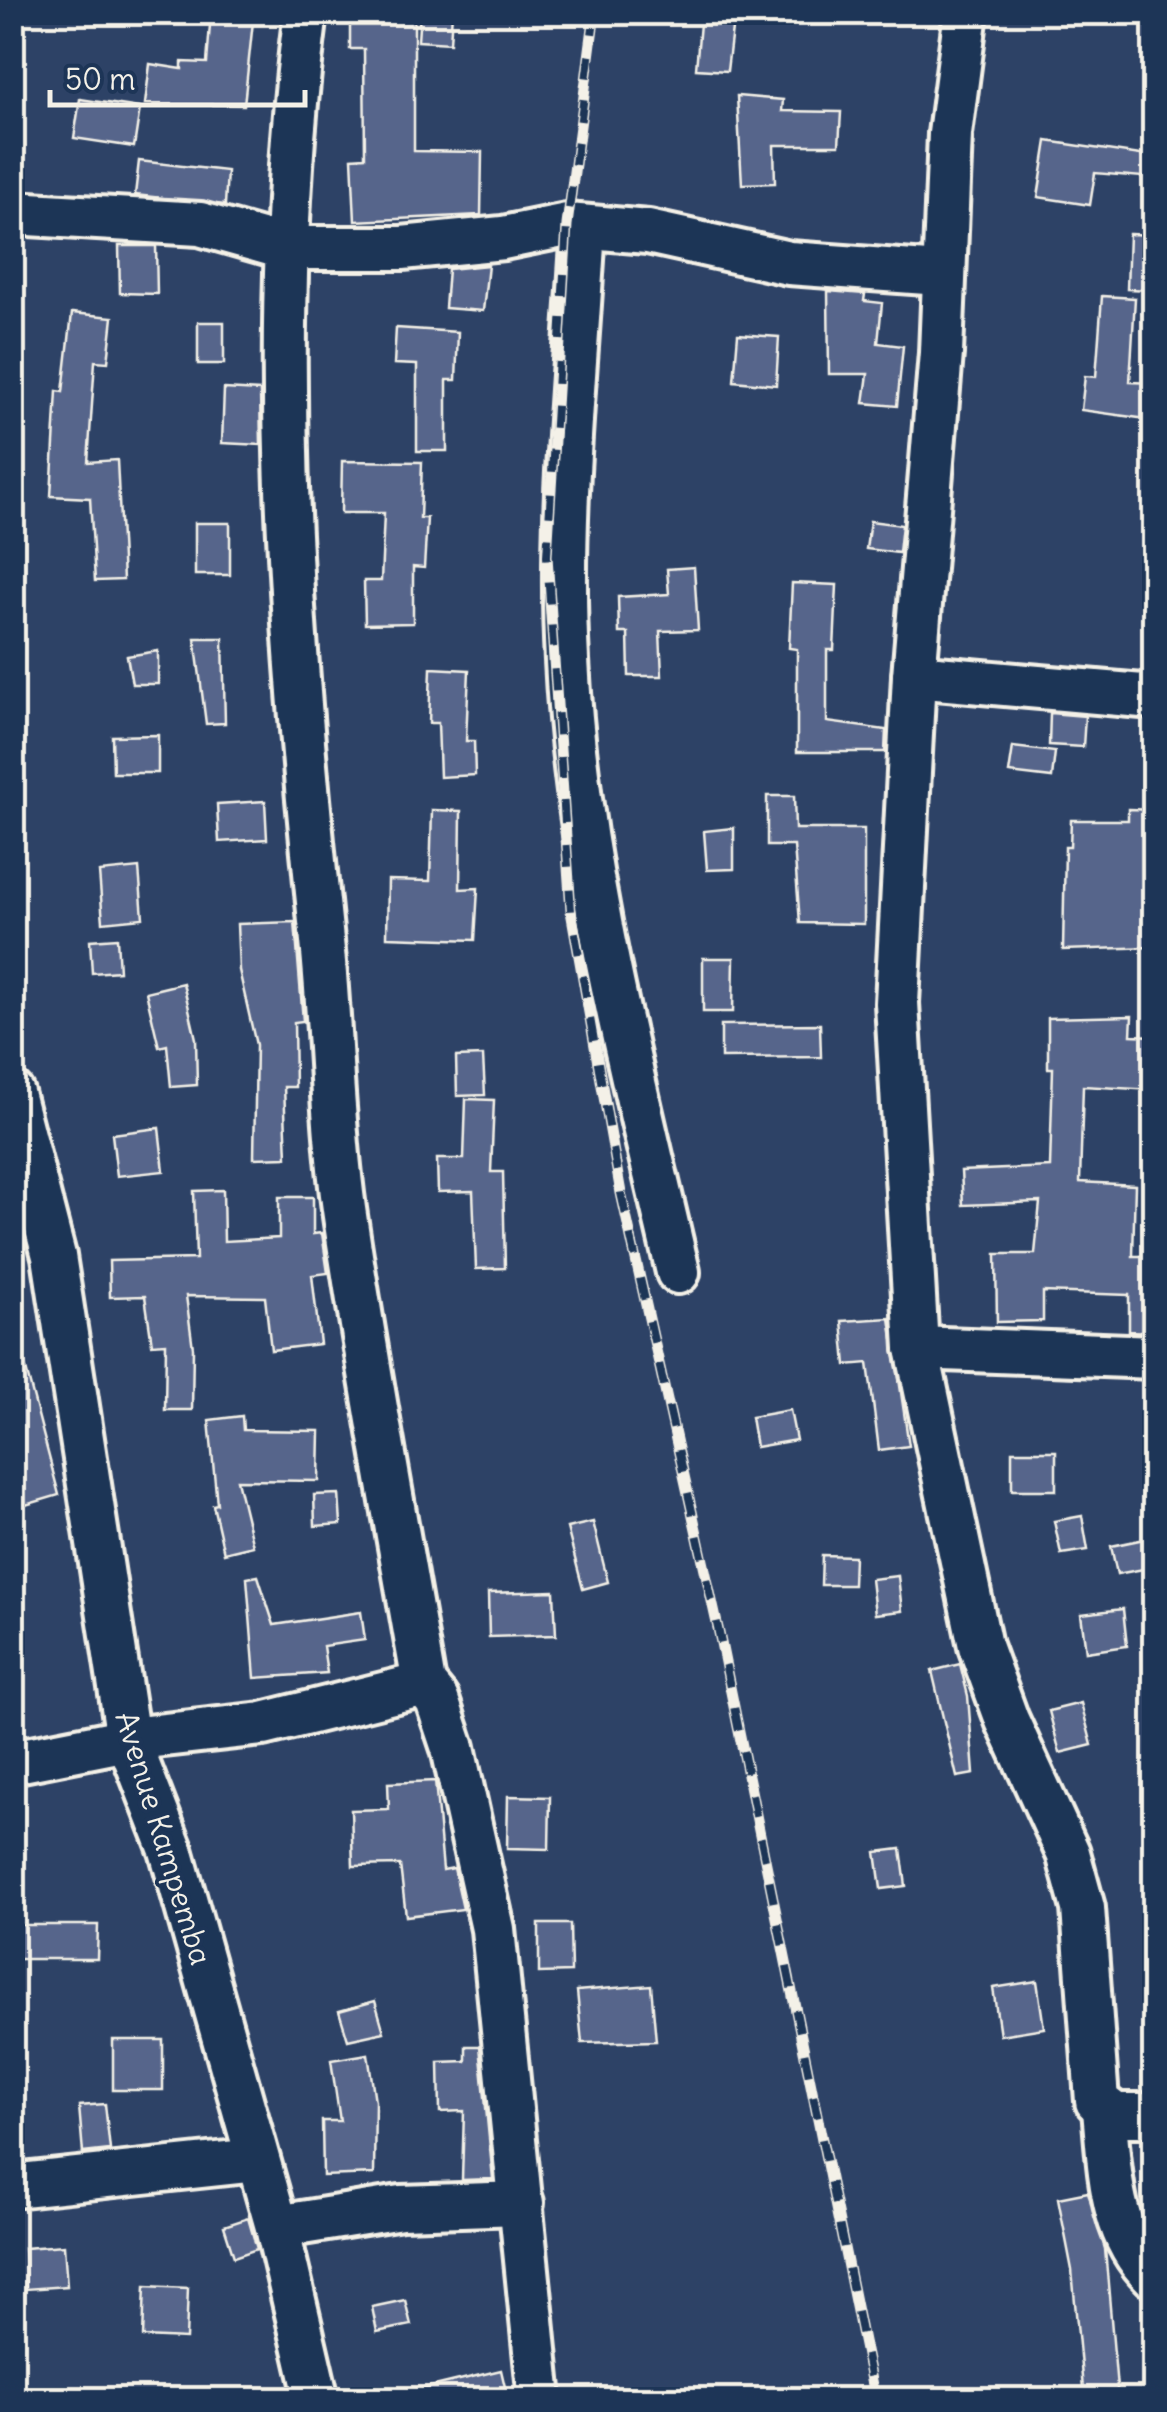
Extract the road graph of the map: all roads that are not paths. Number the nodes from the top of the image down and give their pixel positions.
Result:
1 (306, 12) edge
2 (966, 12) edge
3 (12, 213) edge
4 (584, 227) junction
5 (285, 248) junction
6 (941, 274) junction
7 (914, 676) junction
8 (1154, 697) edge
9 (12, 1093) edge
10 (678, 1272) dead end
11 (917, 1348) junction
12 (1154, 1357) edge
13 (424, 1684) junction
14 (128, 1739) junction
15 (12, 1762) edge
16 (1104, 2110) junction
17 (1154, 2115) edge
18 (256, 2160) junction
19 (12, 2186) edge
20 (522, 2203) junction
21 (276, 2227) junction
22 (1154, 2276) edge
23 (317, 2400) edge
24 (540, 2400) edge

1 - 5 street
2 - 6 street
3 - 5 street
4 - 5 street
4 - 6 street
4 - 10 street
5 - 13 street
6 - 7 street
7 - 8 street
7 - 11 street
9 - 14 street, Avenue Kampemba
11 - 12 street
11 - 16 street
13 - 14 street
13 - 20 street
14 - 15 street
14 - 18 street, Avenue Kampemba
16 - 17 street
16 - 22 street
18 - 19 street
18 - 21 street, Avenue Kampemba
20 - 21 street
20 - 24 street
21 - 23 street, Avenue Kampemba

